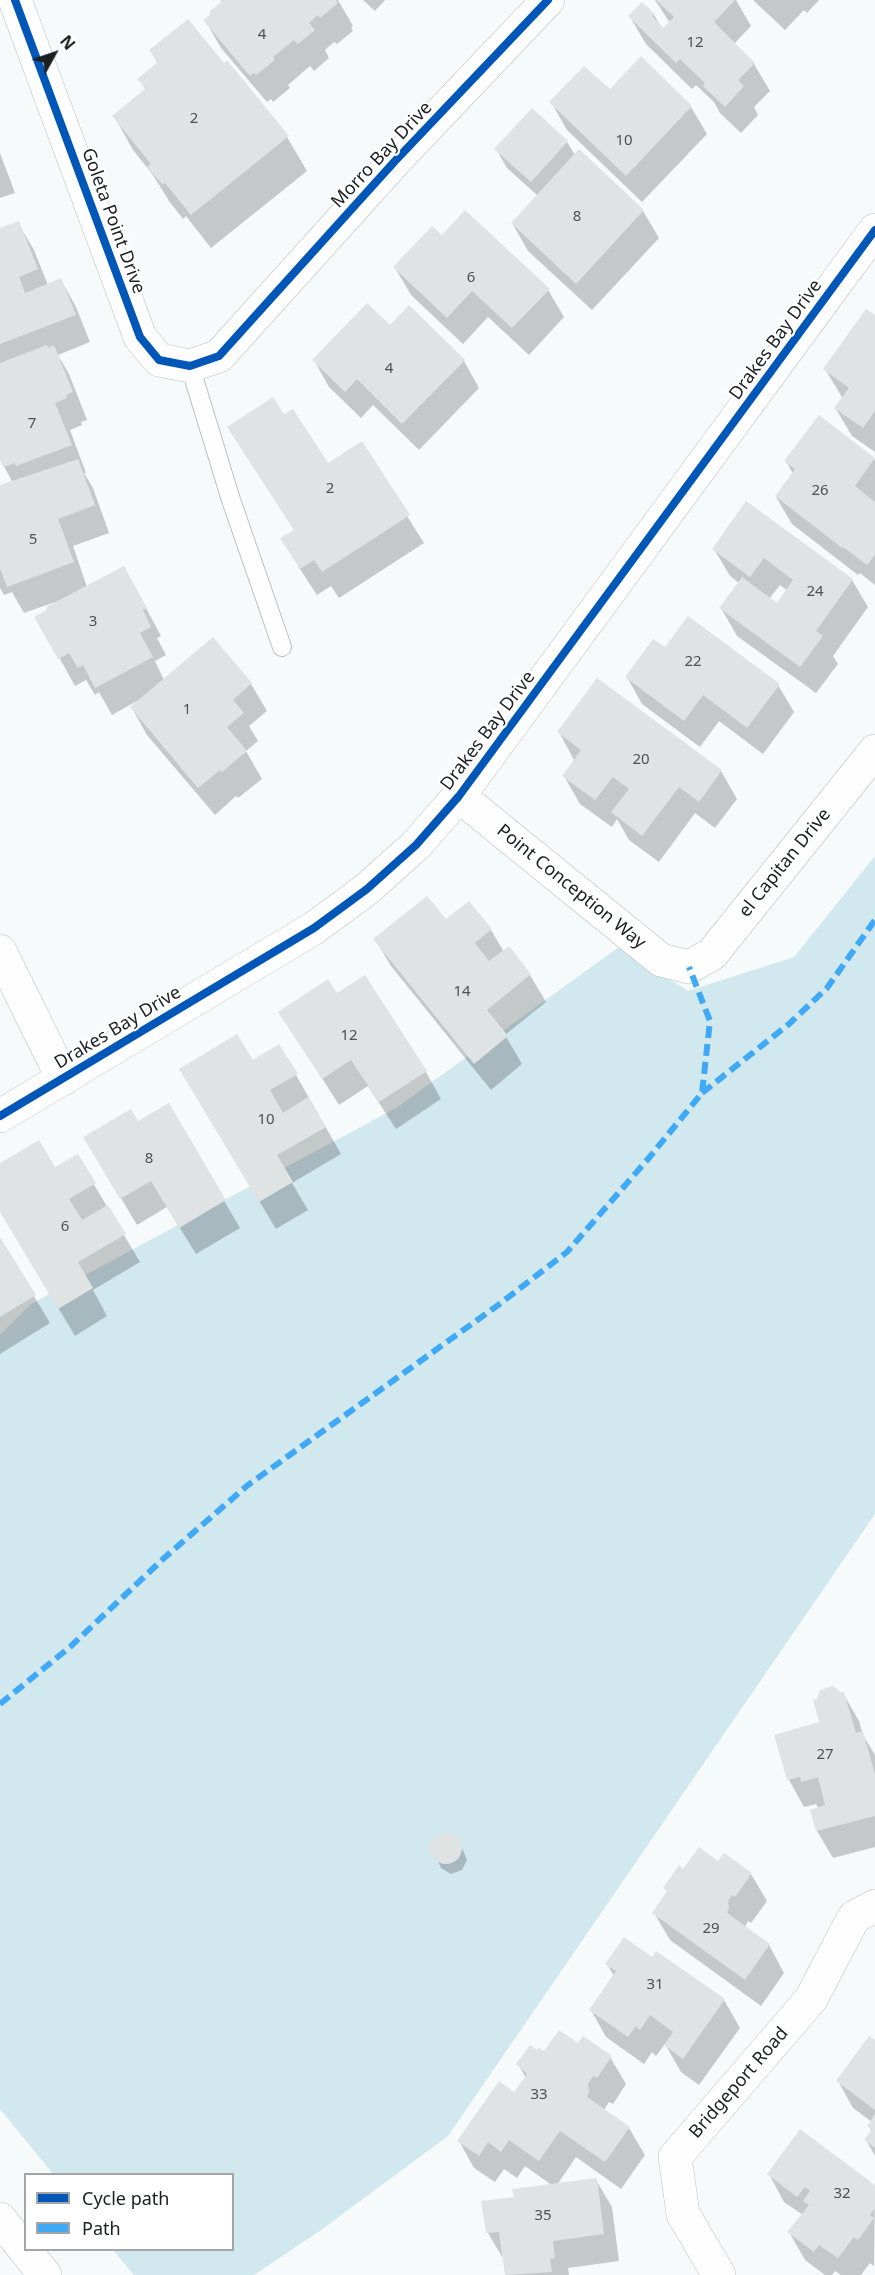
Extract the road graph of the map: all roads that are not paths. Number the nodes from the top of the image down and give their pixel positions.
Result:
1 (548, 0) edge
2 (24, 5) edge
3 (875, 231) edge
4 (240, 332) joint
5 (189, 366) junction
6 (282, 647) dead end
7 (875, 751) edge
8 (459, 796) junction
9 (0, 951) edge
10 (689, 967) joint
11 (63, 1079) junction
12 (0, 1116) edge
13 (875, 1906) edge
14 (0, 2219) edge
15 (24, 2249) edge
16 (26, 2251) edge
17 (45, 2275) edge
18 (719, 2275) edge

1 - 4 street, Morro Bay Drive
2 - 5 street, Goleta Point Drive
3 - 8 street, Drakes Bay Drive
4 - 5 street, Goleta Point Drive
5 - 6 lane
7 - 10 street, el Capitan Drive
8 - 10 street, Point Conception Way
8 - 11 street, Drakes Bay Drive
9 - 11 street
11 - 12 street, Drakes Bay Drive
13 - 18 street, Bridgeport Road
14 - 15 street
16 - 17 street

